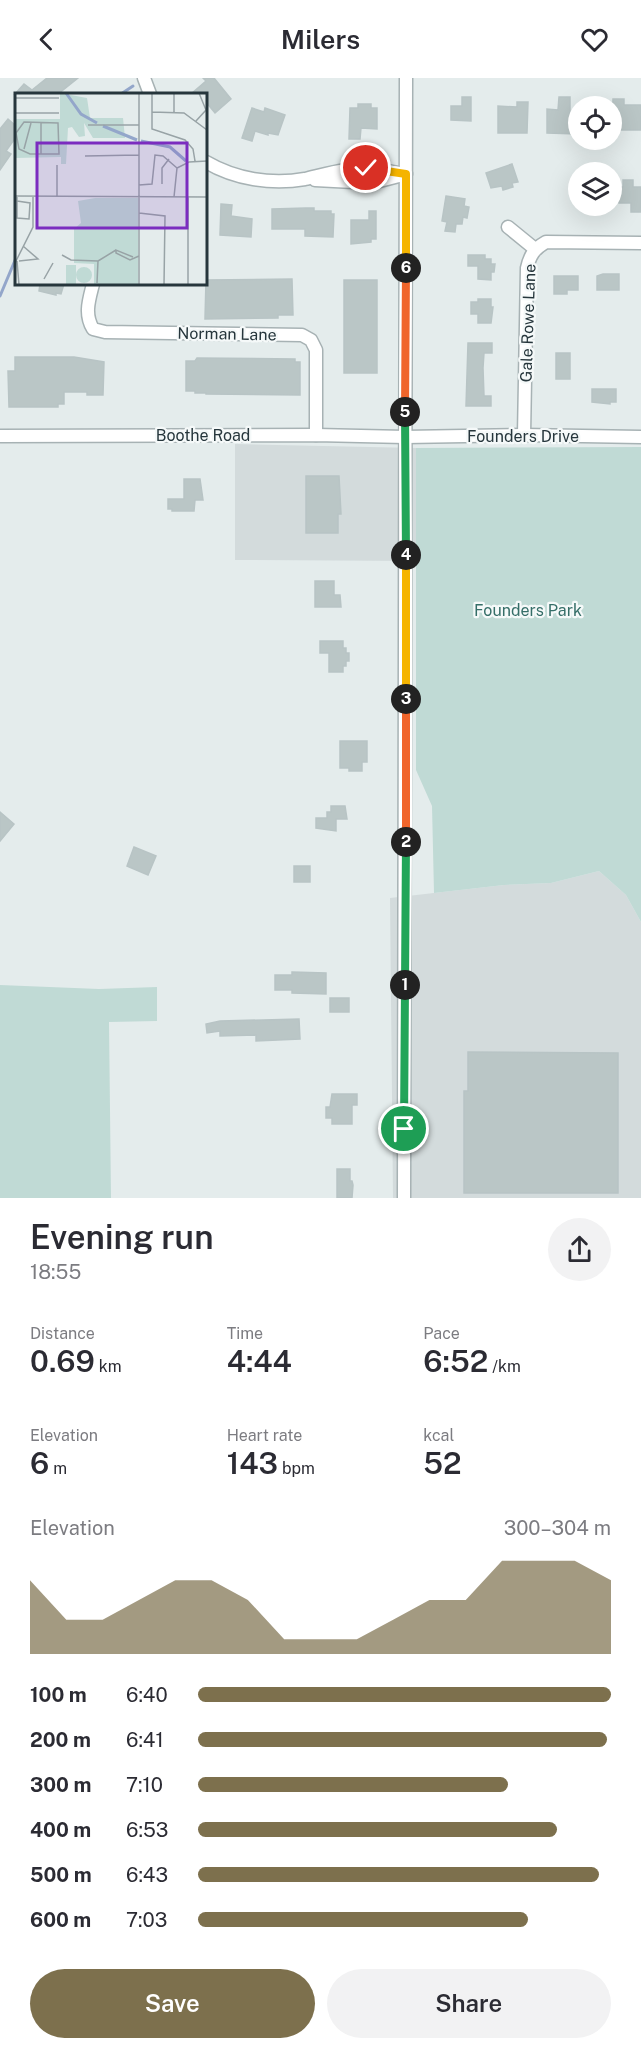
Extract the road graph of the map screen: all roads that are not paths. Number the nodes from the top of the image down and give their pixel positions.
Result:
1 (144, 78) edge
2 (406, 78) edge
3 (150, 93) edge
4 (207, 162) edge
5 (406, 174) junction
6 (508, 227) dead end
7 (641, 243) edge
8 (535, 249) junction
9 (93, 285) edge
10 (316, 435) junction
11 (524, 435) junction
12 (0, 436) edge
13 (405, 437) junction
14 (641, 437) edge
15 (404, 1198) edge

1 - 3 street
2 - 5 street
4 - 5 street
5 - 13 street
6 - 8 street
7 - 8 street, Gale Rowe Lane
8 - 11 street, Gale Rowe Lane
9 - 10 street, Norman Lane
10 - 12 street, Boothe Road
10 - 13 street, Boothe Road
11 - 13 street, Founders Drive
11 - 14 street, Founders Drive
13 - 15 street

